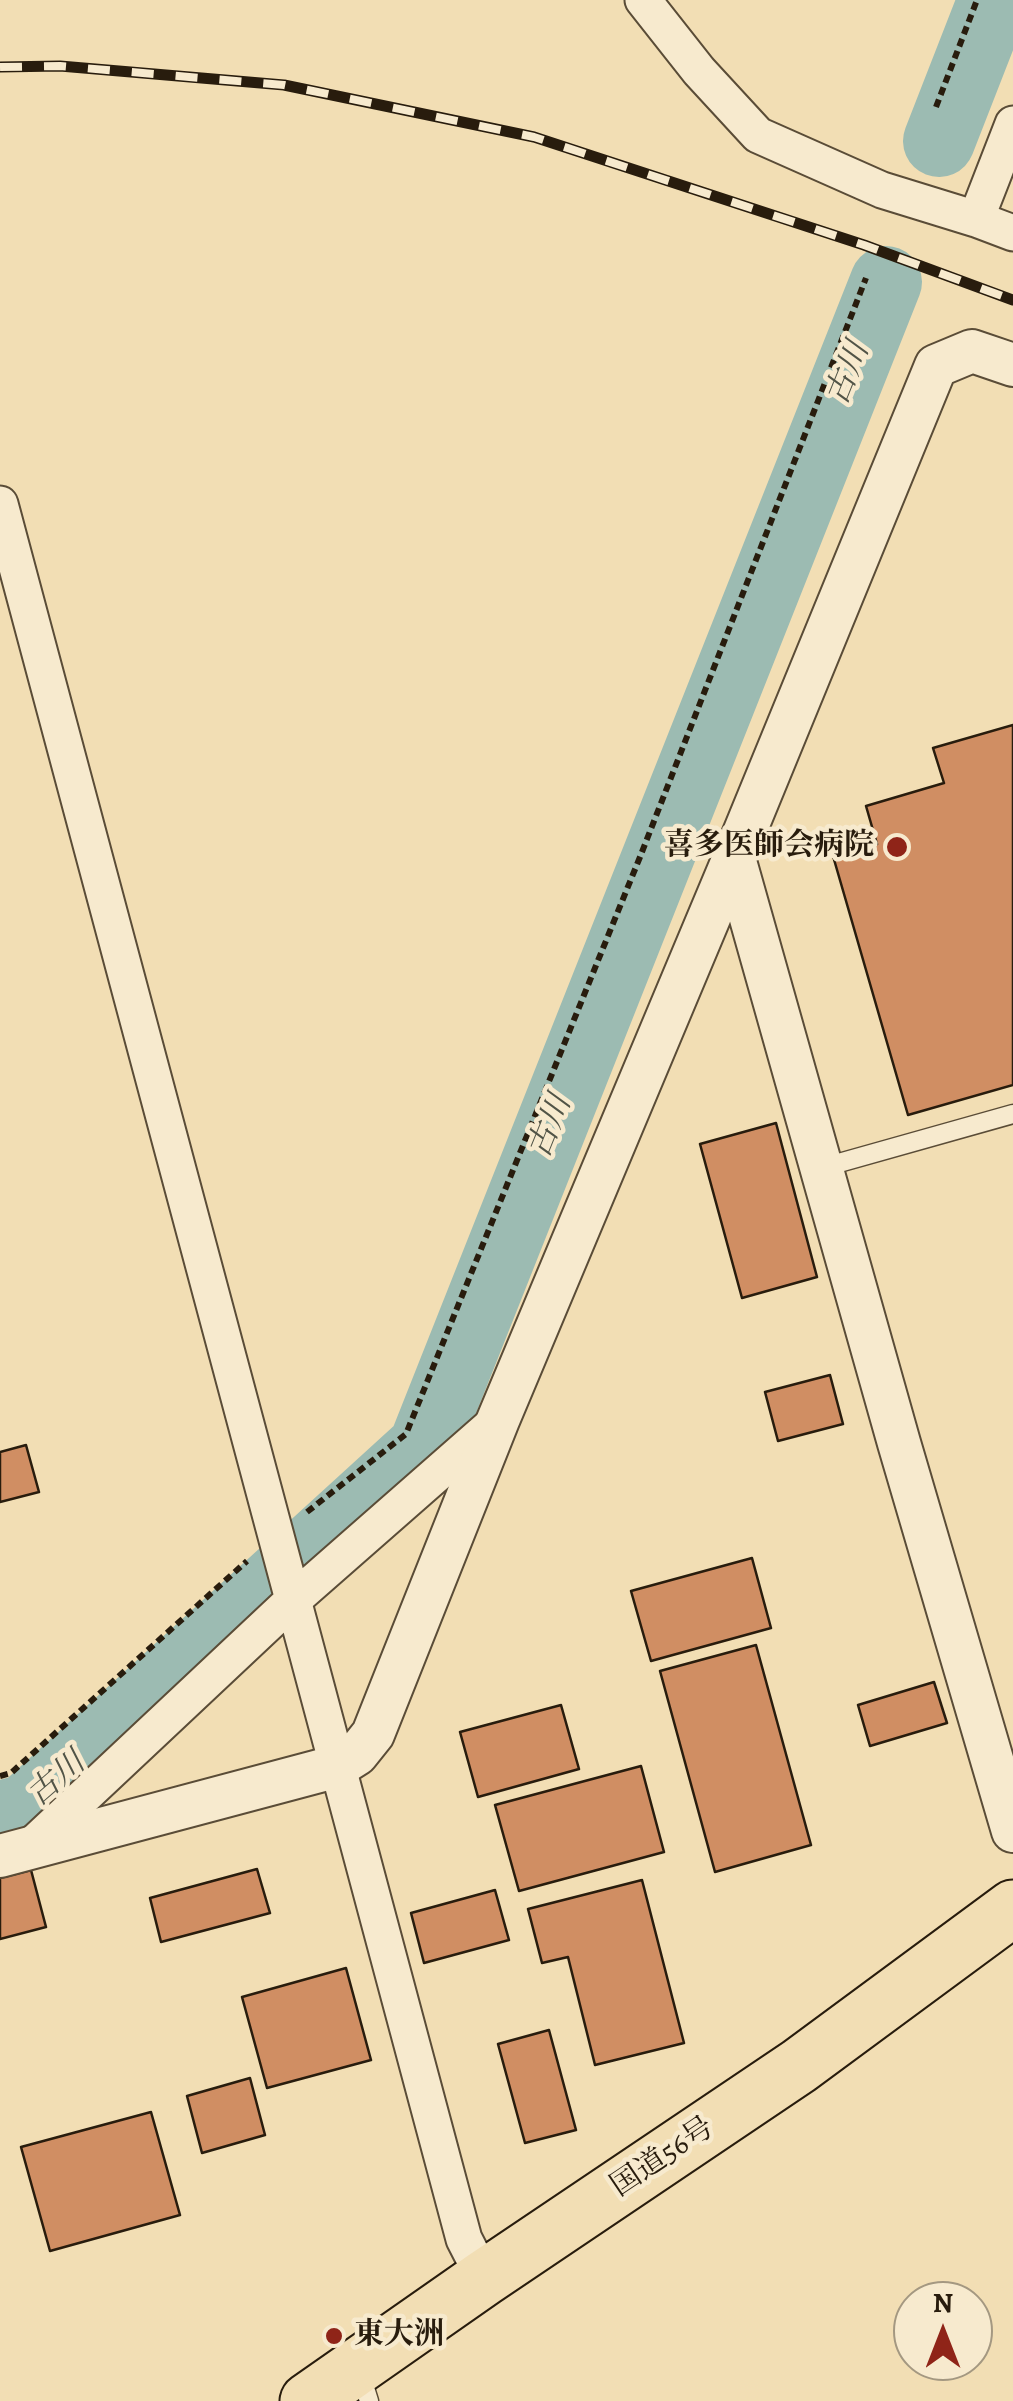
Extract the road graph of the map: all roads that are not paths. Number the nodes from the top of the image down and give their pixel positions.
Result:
1 (643, 0) edge
2 (1013, 124) edge
3 (976, 219) junction
4 (1013, 234) edge
5 (1013, 364) edge
6 (0, 504) edge
7 (734, 858) junction
8 (1013, 1114) edge
9 (821, 1168) junction
10 (498, 1420) junction
11 (294, 1600) junction
12 (338, 1766) junction
13 (1013, 1832) edge
14 (14, 1852) edge
15 (1013, 1908) edge
16 (484, 2278) junction
17 (364, 2384) edge
18 (308, 2401) edge

1 - 3 street
2 - 3 street
3 - 4 street
5 - 7 street
6 - 11 street
7 - 9 street
7 - 10 street
8 - 9 lane
9 - 13 street
10 - 11 street
10 - 12 street
11 - 12 street
11 - 14 street
12 - 14 street
12 - 16 street
15 - 16 highway, 国道56号
16 - 17 highway, 国道56号
17 - 18 highway, 国道56号

